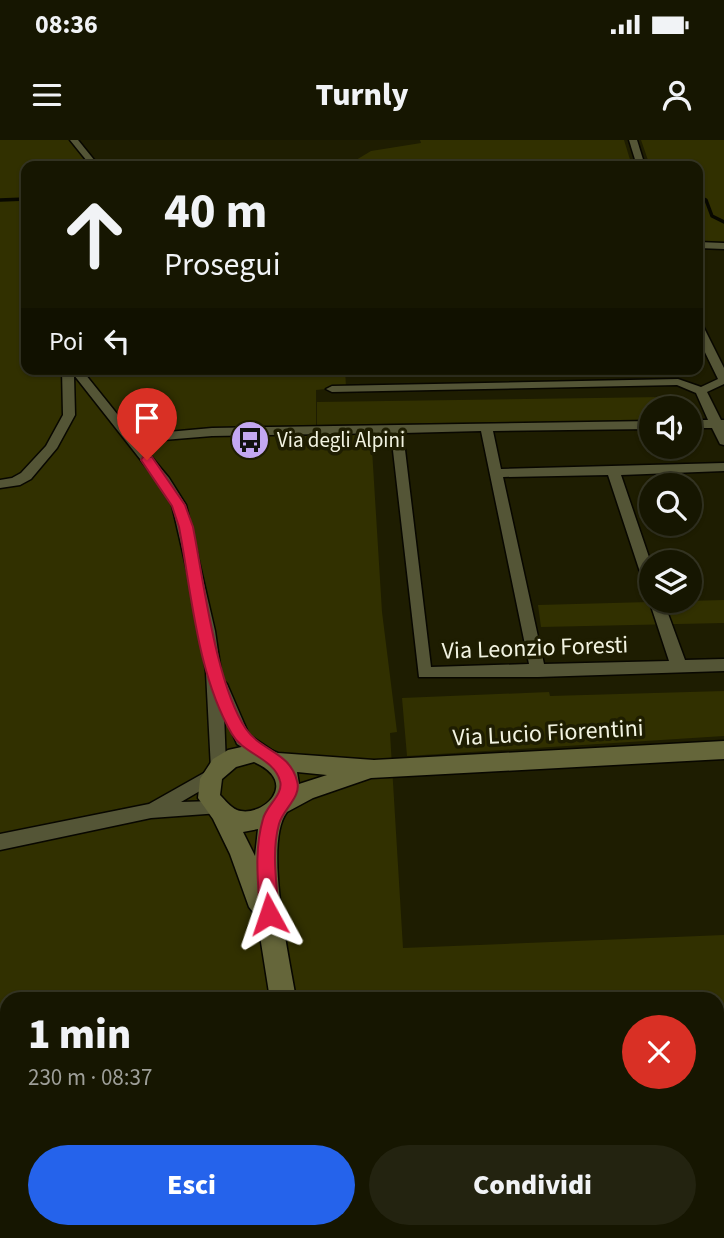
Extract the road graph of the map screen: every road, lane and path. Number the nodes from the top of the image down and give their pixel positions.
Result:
1 (74, 140) edge
2 (633, 140) edge
3 (91, 161) edge
4 (639, 161) edge
5 (703, 246) edge
6 (724, 246) edge
7 (703, 337) edge
8 (68, 375) edge
9 (80, 375) edge
10 (507, 375) edge
11 (612, 375) edge
12 (615, 383) junction
13 (509, 385) junction
14 (332, 389) dead end
15 (701, 391) junction
16 (702, 424) edge
17 (720, 424) edge
18 (639, 425) edge
19 (486, 428) junction
20 (397, 430) junction
21 (131, 439) junction
22 (724, 440) edge
23 (724, 467) edge
24 (613, 471) junction
25 (496, 473) junction
26 (0, 484) edge
27 (640, 550) edge
28 (661, 613) edge
29 (724, 665) edge
30 (679, 666) junction
31 (538, 671) junction
32 (214, 672) junction
33 (724, 751) edge
34 (273, 759) junction
35 (374, 769) junction
36 (214, 771) junction
37 (278, 808) junction
38 (150, 811) junction
39 (218, 811) junction
40 (0, 842) edge
41 (271, 936) junction
42 (282, 992) edge

1 - 3 street
2 - 4 street
5 - 6 street
7 - 15 street
8 - 26 street
9 - 21 street
10 - 13 street
11 - 12 street
12 - 13 street
12 - 15 street
13 - 14 street
15 - 17 street
16 - 17 street
17 - 22 street
18 - 19 street
19 - 20 street
19 - 25 street
20 - 21 street
20 - 31 street, Via Leonzio Foresti
21 - 32 street
23 - 24 street
24 - 25 street
24 - 27 street
25 - 31 street
28 - 30 street
29 - 30 street, Via Leonzio Foresti
30 - 31 street, Via Leonzio Foresti
32 - 34 street
32 - 36 street
33 - 35 street, Via Lucio Fiorentini
34 - 35 street, Via Lucio Fiorentini
34 - 36 street
34 - 37 street
35 - 37 street, Via Lucio Fiorentini
36 - 38 street
36 - 39 street
37 - 39 street
37 - 41 street
38 - 39 street
38 - 40 street
39 - 41 street
41 - 42 street

